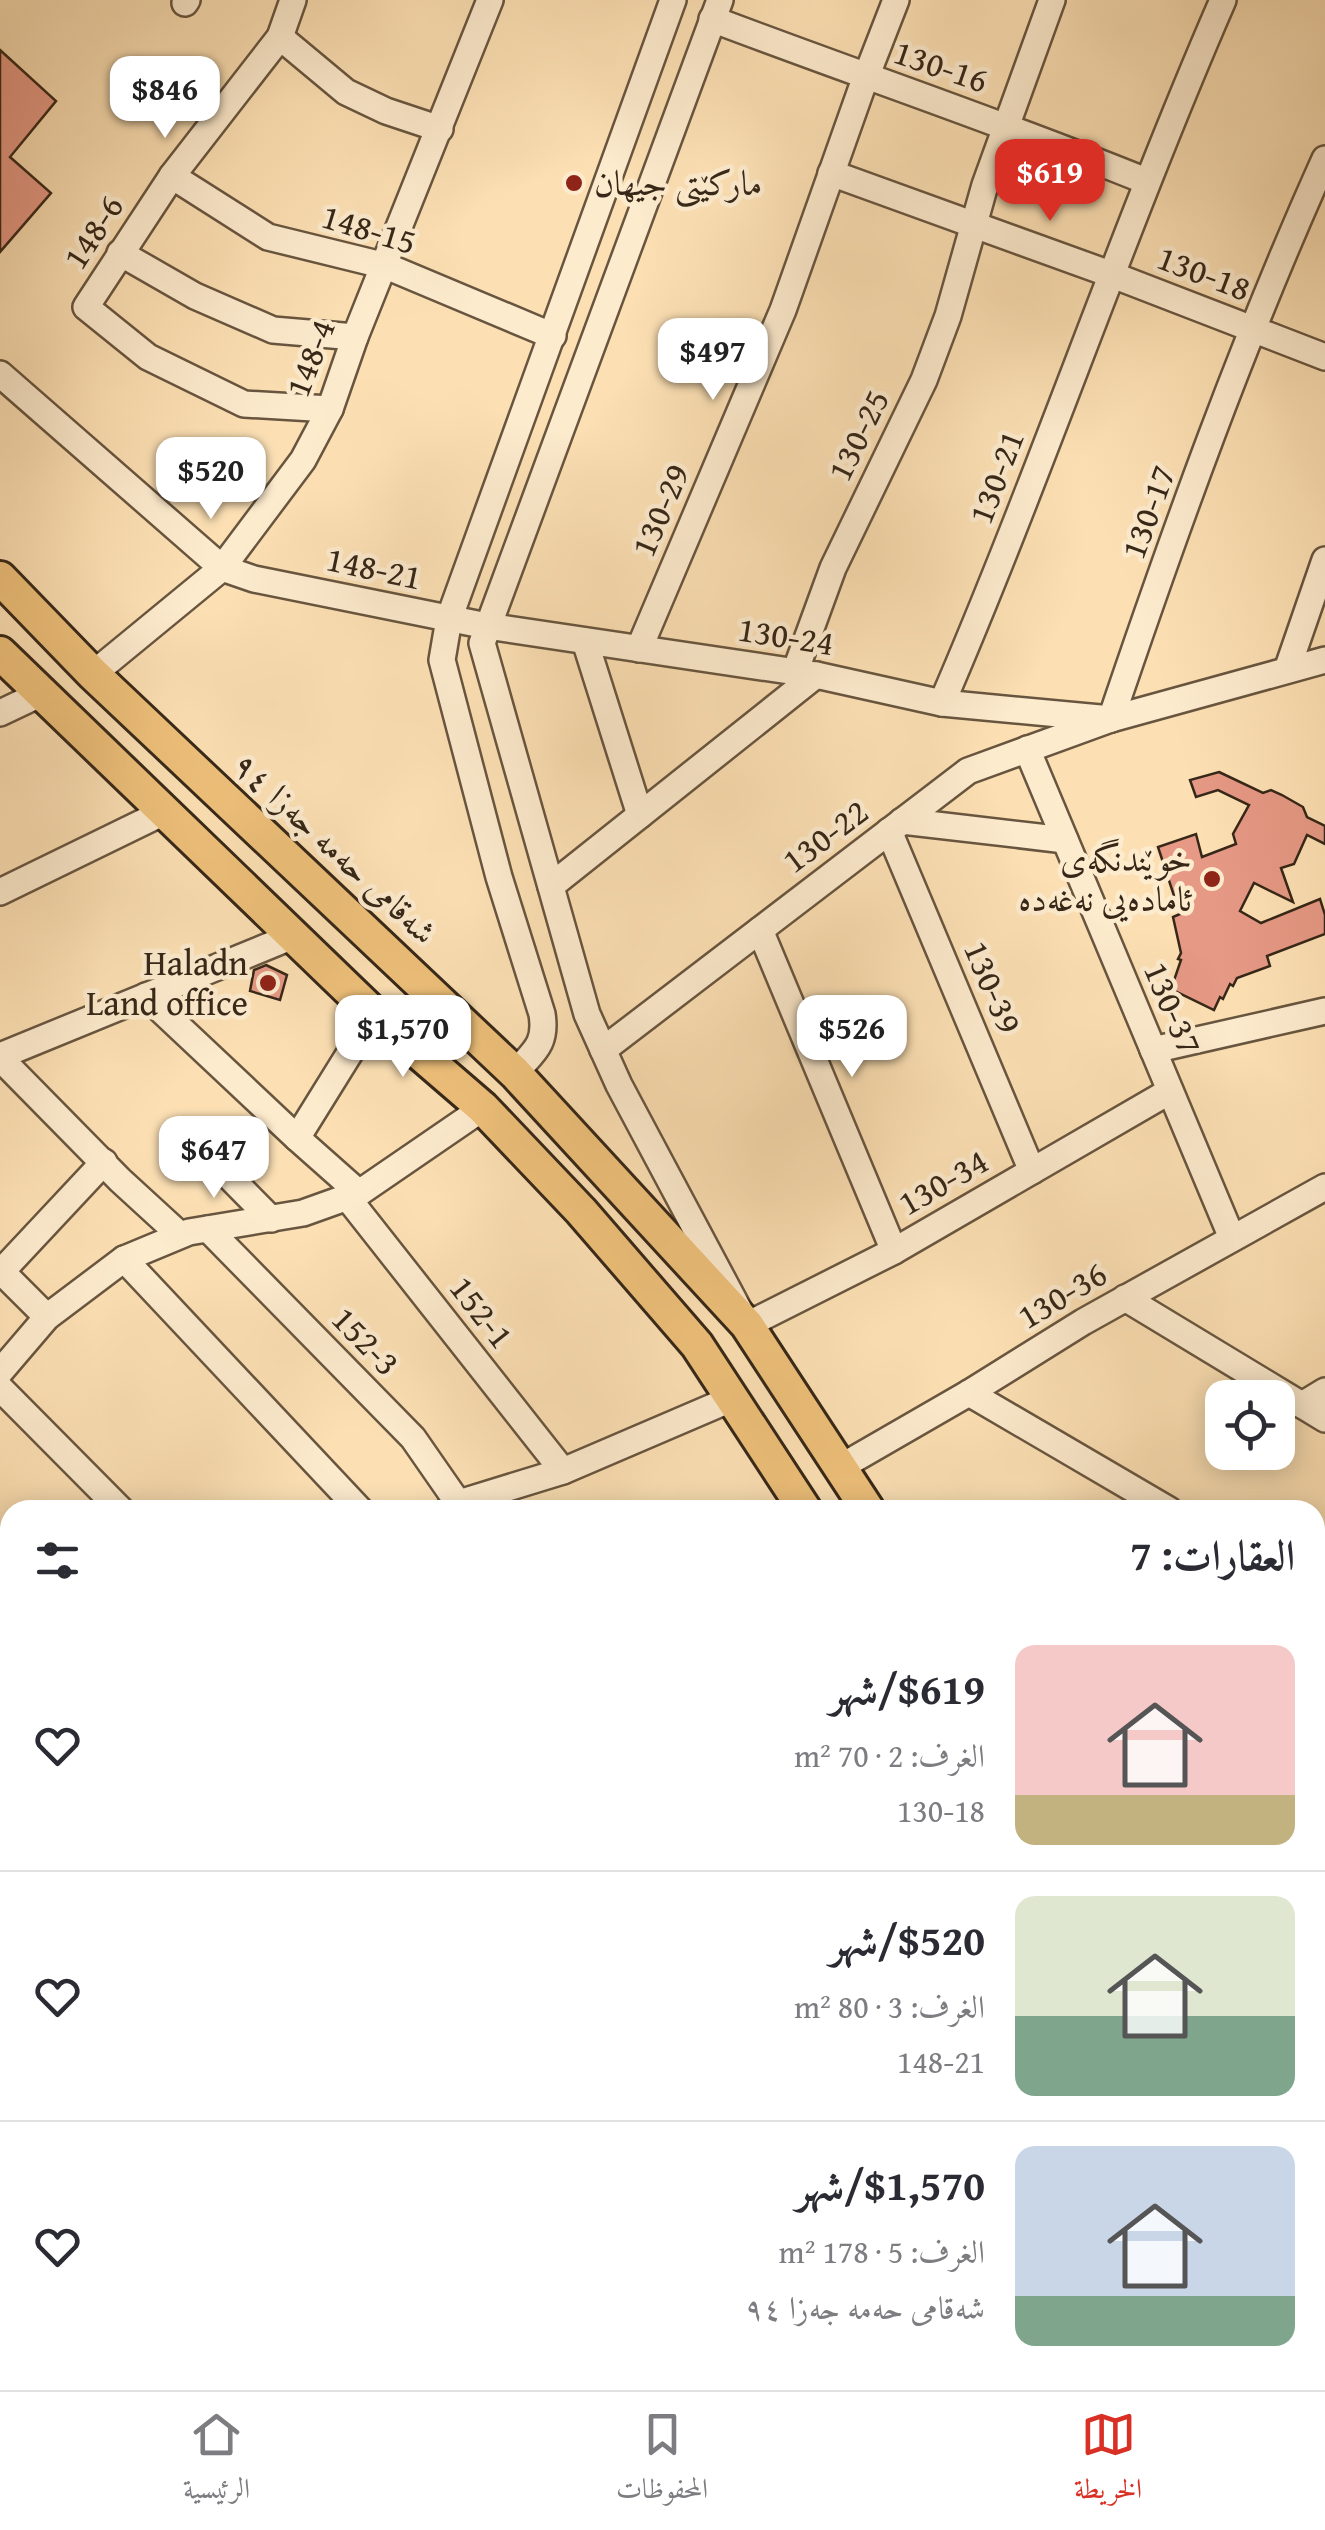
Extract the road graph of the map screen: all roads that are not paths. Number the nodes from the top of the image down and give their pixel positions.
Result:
1 (292, 0) edge
2 (490, 0) edge
3 (896, 0) edge
4 (1052, 0) edge
5 (1222, 0) edge
6 (666, 2) edge
7 (716, 10) edge
8 (280, 37) junction
9 (865, 77) junction
10 (1006, 125) junction
11 (440, 129) junction
12 (1325, 159) edge
13 (831, 174) junction
14 (172, 176) junction
15 (1146, 181) junction
16 (973, 226) junction
17 (120, 252) junction
18 (386, 266) junction
19 (1110, 274) junction
20 (1252, 329) junction
21 (552, 336) junction
22 (356, 337) junction
23 (1325, 357) edge
24 (0, 374) edge
25 (330, 409) junction
26 (1325, 560) edge
27 (222, 568) junction
28 (0, 578) edge
29 (448, 619) junction
30 (487, 626) junction
31 (585, 640) junction
32 (639, 649) junction
33 (0, 653) edge
34 (1325, 660) edge
35 (1288, 670) junction
36 (93, 674) junction
37 (806, 674) junction
38 (40, 694) junction
39 (942, 703) junction
40 (0, 713) edge
41 (1111, 719) junction
42 (1027, 749) junction
43 (164, 812) junction
44 (640, 815) junction
45 (896, 826) junction
46 (256, 830) junction
47 (1065, 840) junction
48 (219, 864) junction
49 (550, 886) junction
50 (0, 892) edge
51 (760, 930) junction
52 (294, 936) junction
53 (146, 996) junction
54 (1325, 1011) edge
55 (374, 1014) junction
56 (603, 1050) junction
57 (1153, 1050) junction
58 (0, 1057) edge
59 (515, 1074) junction
60 (1170, 1092) junction
61 (483, 1108) junction
62 (296, 1138) junction
63 (197, 1144) dead end
64 (104, 1162) junction
65 (1032, 1171) junction
66 (1325, 1187) edge
67 (353, 1195) junction
68 (271, 1219) junction
69 (208, 1229) junction
70 (180, 1235) junction
71 (1232, 1238) junction
72 (894, 1252) junction
73 (124, 1259) junction
74 (1, 1270) edge
75 (1125, 1298) junction
76 (47, 1318) junction
77 (747, 1326) junction
78 (0, 1372) edge
79 (0, 1388) edge
80 (1325, 1391) edge
81 (970, 1393) junction
82 (731, 1398) junction
83 (1302, 1405) junction
84 (1325, 1419) edge
85 (838, 1468) junction
86 (563, 1471) junction
87 (111, 1500) edge
88 (351, 1500) edge
89 (451, 1500) edge
90 (479, 1500) edge
91 (797, 1500) edge
92 (861, 1500) edge
93 (1152, 1500) edge

1 - 8 street, 148-6
2 - 11 street, 148-4
3 - 9 street, 130-29
4 - 10 street, 130-25
5 - 15 street, 130-21
6 - 21 street
7 - 9 street, 130-16
7 - 30 street
8 - 11 street
8 - 14 street, 148-6
9 - 10 street, 130-16
9 - 13 street, 130-29
10 - 15 street, 130-16
10 - 16 street, 130-25
11 - 18 street, 148-4
12 - 20 street, 130-17
13 - 16 street, 130-18
13 - 32 street, 130-29
14 - 17 street, 148-6
14 - 18 street, 148-15
15 - 19 street, 130-21
16 - 19 street, 130-18
16 - 37 street, 130-25
17 - 22 street
17 - 25 street, 148-6
18 - 21 street, 148-15
18 - 22 street, 148-4
19 - 20 street, 130-18
19 - 39 street, 130-21
20 - 23 street, 130-18
20 - 41 street, 130-17
21 - 29 street
22 - 25 street, 148-4
24 - 27 street, 148-21
25 - 27 street, 148-4
26 - 35 street
27 - 29 street, 148-21
27 - 36 street, 148-4
28 - 36 main road, شەقامی حەمە جەزا ٩٤
29 - 30 street, 130-24
29 - 59 street
30 - 31 street, 130-24
30 - 49 street
31 - 32 street, 130-24
31 - 44 street
32 - 37 street, 130-24
33 - 38 main road
34 - 35 street, 130-22
35 - 41 street, 130-22
36 - 46 main road, شەقامی حەمە جەزا ٩٤
37 - 39 street, 130-24
37 - 44 street
38 - 40 street
38 - 43 main road
39 - 41 street, 130-24
41 - 42 street, 130-22
42 - 45 street, 130-22
42 - 47 street, 130-37
43 - 48 main road
43 - 50 street
44 - 49 street
45 - 47 street
45 - 51 street, 130-22
45 - 65 street, 130-39
46 - 48 main road
46 - 59 main road, شەقامی حەمە جەزا ٩٤
47 - 57 street, 130-37
48 - 52 main road
49 - 56 street
51 - 56 street, 130-22
51 - 72 street
52 - 53 street
52 - 55 main road
53 - 58 street
53 - 62 street, 152-1
54 - 57 street
55 - 61 main road
55 - 62 street
56 - 77 street
57 - 60 street, 130-37
58 - 64 street
59 - 77 main road, شەقامی حەمە جەزا ٩٤
60 - 65 street, 130-34
60 - 71 street, 130-37
61 - 67 street
61 - 82 main road
62 - 67 street, 152-1
63 - 68 street
64 - 70 street
64 - 74 street
65 - 72 street, 130-34
66 - 71 street, 130-36
67 - 68 street
67 - 86 street, 152-1
68 - 69 street
69 - 70 street
69 - 89 street, 152-3
70 - 73 street
71 - 75 street, 130-36
72 - 77 street, 130-34
73 - 76 street
73 - 88 street
74 - 76 street
75 - 81 street, 130-36
75 - 83 street
76 - 78 street
77 - 85 main road, شەقامی حەمە جەزا ٩٤
79 - 87 street
80 - 83 street
81 - 85 street, 130-36
81 - 93 street
82 - 86 street
82 - 91 main road
83 - 84 street
85 - 92 main road, شەقامی حەمە جەزا ٩٤
86 - 90 street

